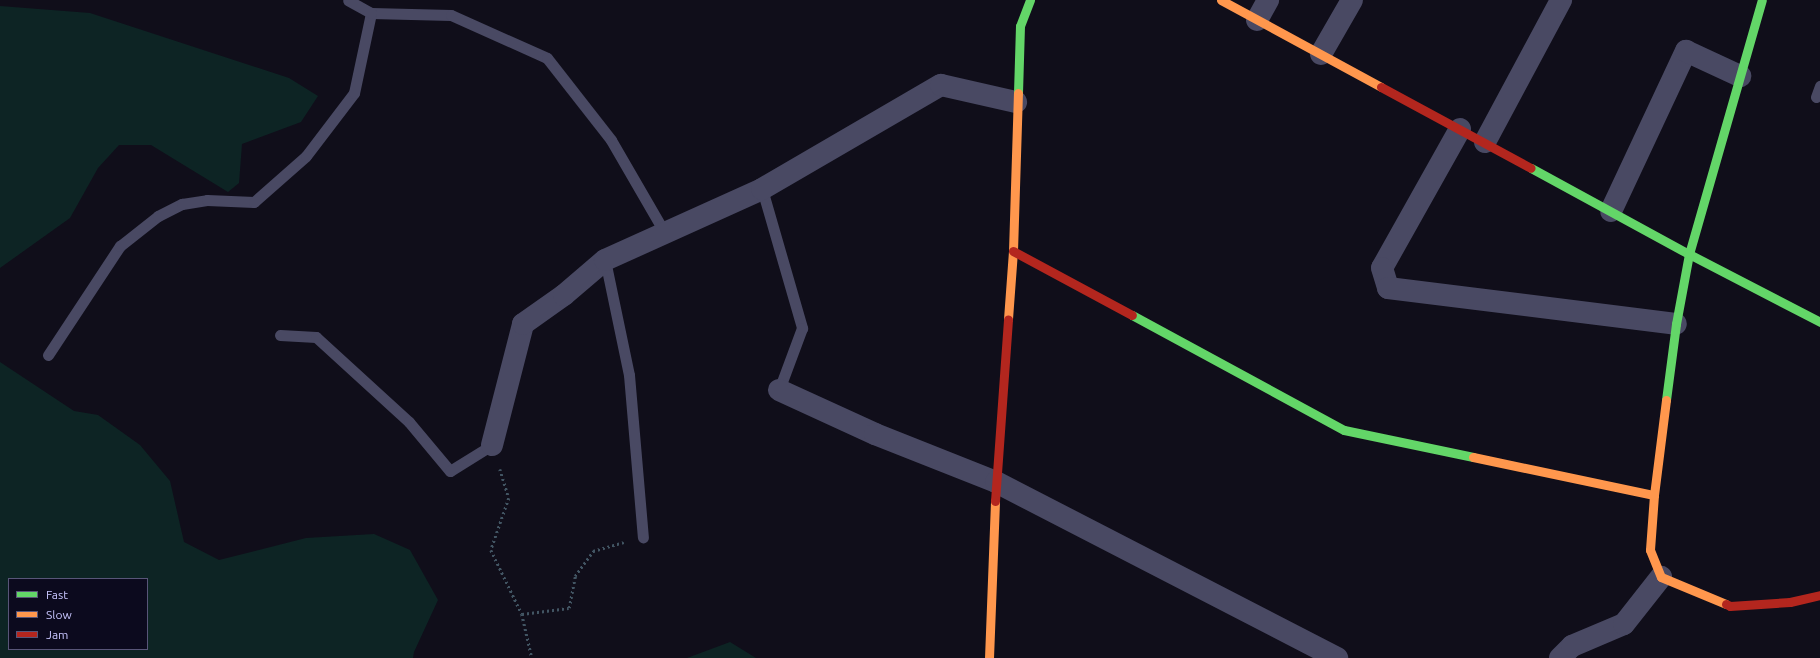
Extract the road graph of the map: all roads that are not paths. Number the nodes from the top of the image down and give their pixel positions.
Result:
1 (348, 0) edge
2 (1030, 0) edge
3 (1221, 0) edge
4 (1268, 0) edge
5 (1352, 0) edge
6 (1562, 0) edge
7 (1762, 0) edge
8 (371, 13) junction
9 (1257, 20) junction
10 (1321, 54) junction
11 (1740, 76) junction
12 (1820, 86) edge
13 (1816, 97) dead end
14 (1016, 102) junction
15 (1460, 129) junction
16 (1484, 142) junction
17 (762, 189) junction
18 (1611, 211) junction
19 (665, 232) junction
20 (1013, 251) junction
21 (1689, 254) junction
22 (605, 260) junction
23 (1820, 322) edge
24 (1676, 324) junction
25 (280, 335) dead end
26 (48, 355) dead end
27 (779, 390) joint
28 (492, 445) joint
29 (996, 482) junction
30 (1654, 495) junction
31 (643, 537) road end
32 (1661, 577) junction
33 (1820, 595) edge
34 (989, 658) edge
35 (1337, 658) edge
36 (1560, 658) edge

1 - 8 lane
2 - 14 street
3 - 9 street
4 - 9 street
5 - 10 street
6 - 16 street
7 - 11 street
8 - 19 lane
8 - 26 lane
9 - 10 street
10 - 15 street
11 - 18 street
11 - 21 street
12 - 13 lane
14 - 17 street
14 - 20 street
15 - 16 street
15 - 24 street
16 - 18 street
17 - 19 street
17 - 27 lane
18 - 21 street
19 - 22 street
20 - 29 street
20 - 30 street
21 - 23 street
21 - 24 street
22 - 28 street
22 - 31 lane
24 - 30 street
25 - 28 lane
27 - 29 street
29 - 34 street
29 - 35 street
30 - 32 street
32 - 33 street
32 - 36 street

